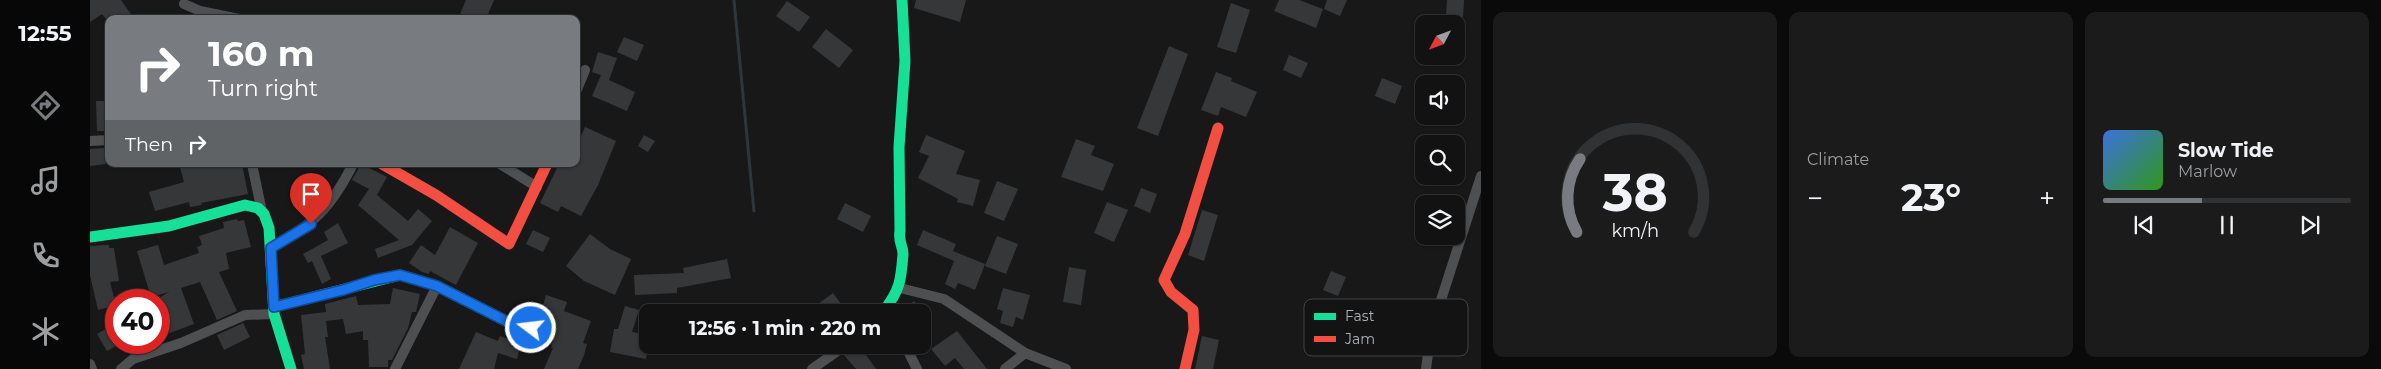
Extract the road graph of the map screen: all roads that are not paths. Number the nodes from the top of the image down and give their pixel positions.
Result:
1 (902, 0) edge
2 (184, 4) dead end
3 (220, 15) edge
4 (585, 70) dead end
5 (580, 82) edge
6 (1218, 128) dead end
7 (105, 140) edge
8 (90, 141) edge
9 (253, 167) edge
10 (351, 167) edge
11 (387, 167) edge
12 (505, 167) edge
13 (546, 167) edge
14 (1480, 180) edge
15 (537, 187) junction
16 (262, 212) junction
17 (90, 237) edge
18 (271, 248) junction
19 (437, 286) junction
20 (900, 288) junction
21 (1441, 299) edge
22 (891, 304) edge
23 (274, 310) junction
24 (531, 328) dead end
25 (833, 354) edge
26 (909, 354) edge
27 (1025, 354) junction
28 (1428, 356) edge
29 (90, 364) edge
30 (92, 369) edge
31 (121, 369) edge
32 (291, 369) edge
33 (395, 369) edge
34 (812, 369) edge
35 (916, 369) edge
36 (1004, 369) edge
37 (1066, 369) edge
38 (1185, 369) edge
39 (1426, 369) edge

1 - 20 street
2 - 3 street
4 - 5 street
6 - 38 street
7 - 8 street
9 - 16 street
10 - 18 street
11 - 15 street
12 - 15 street
13 - 15 street
14 - 21 street
16 - 17 street
16 - 18 street
18 - 23 street
19 - 23 street
19 - 24 street
19 - 33 street
20 - 22 street
20 - 27 street
23 - 31 street
23 - 32 street
25 - 34 street
26 - 35 street
27 - 36 street
27 - 37 street
28 - 39 street
29 - 30 street

